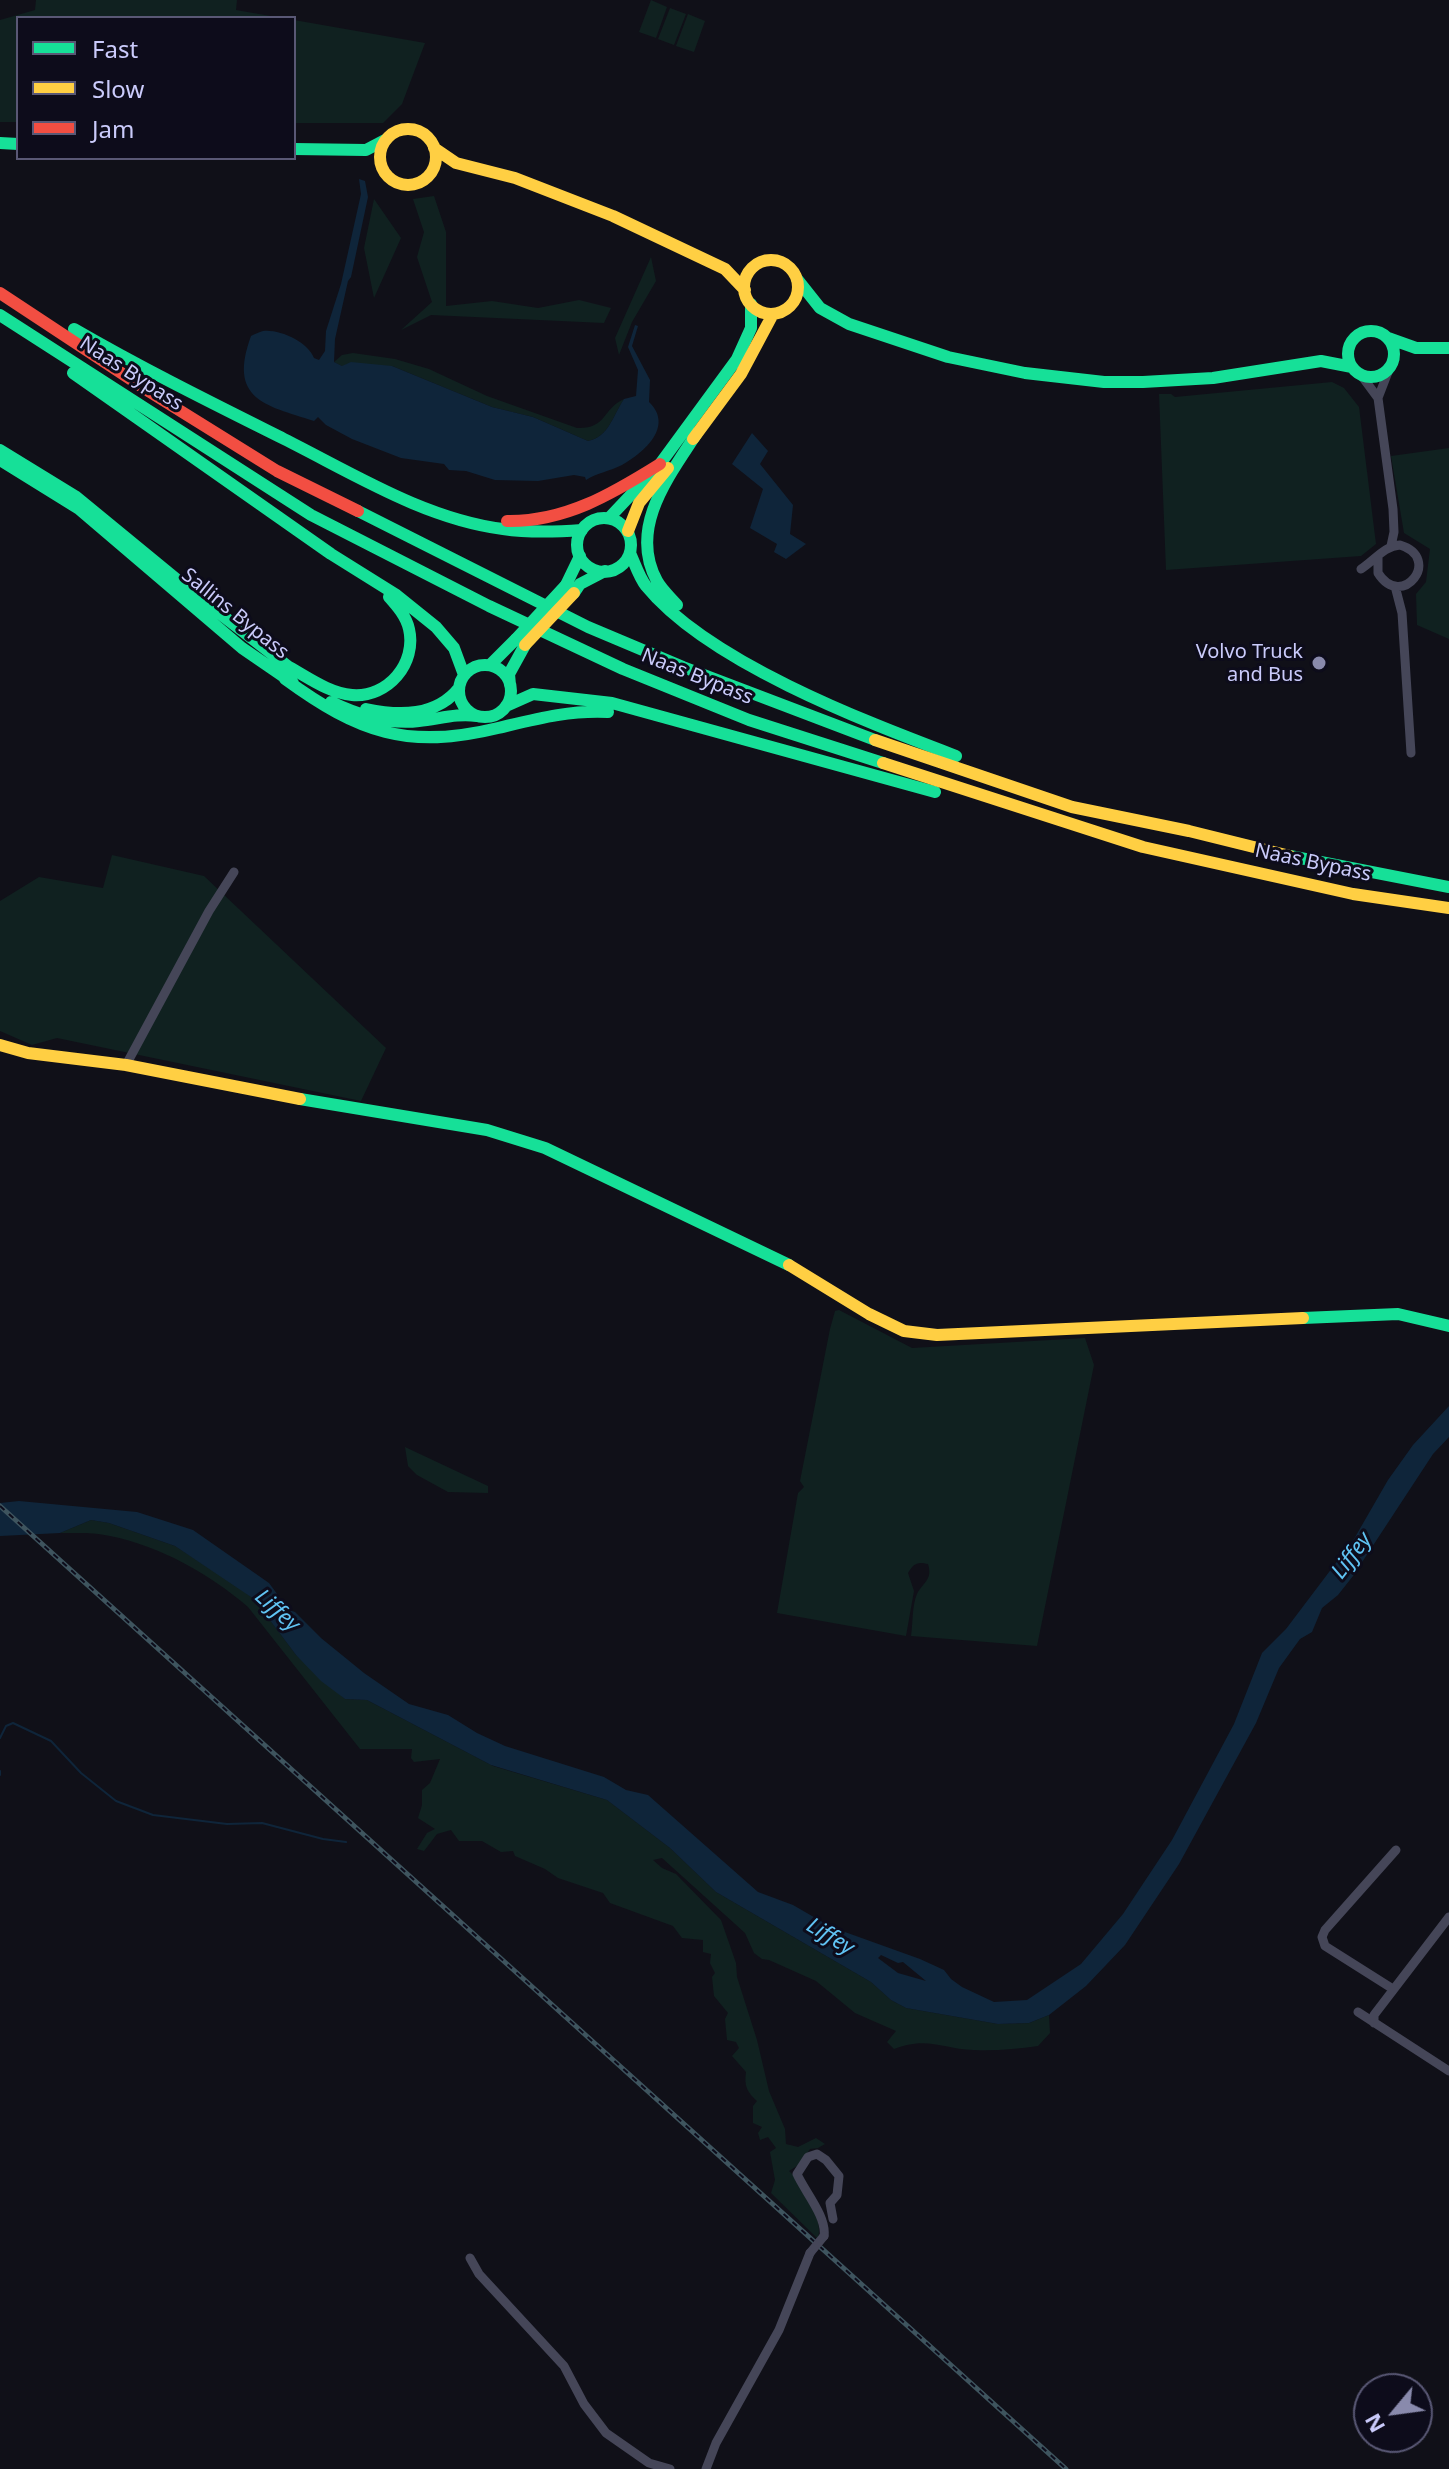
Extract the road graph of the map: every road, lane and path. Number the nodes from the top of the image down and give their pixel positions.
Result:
1 (385, 140) junction
2 (434, 148) junction
3 (296, 149) edge
4 (366, 150) junction
5 (380, 162) junction
6 (456, 163) junction
7 (432, 169) junction
8 (752, 268) junction
9 (725, 269) junction
10 (797, 279) junction
11 (0, 285) edge
12 (745, 290) junction
13 (0, 293) edge
14 (751, 304) junction
15 (788, 308) junction
16 (825, 312) junction
17 (773, 314) junction
18 (0, 315) edge
19 (0, 322) edge
20 (1388, 338) junction
21 (1351, 343) junction
22 (1416, 348) junction
23 (1449, 348) edge
24 (1321, 361) junction
25 (1392, 364) junction
26 (1357, 371) junction
27 (1378, 398) junction
28 (697, 433) junction
29 (0, 450) edge
30 (0, 460) edge
31 (660, 464) junction
32 (457, 518) junction
33 (609, 518) junction
34 (582, 530) junction
35 (628, 531) junction
36 (1394, 532) junction
37 (1391, 546) junction
38 (1405, 546) junction
39 (630, 553) junction
40 (580, 556) junction
41 (1378, 558) junction
42 (605, 571) junction
43 (1378, 573) junction
44 (364, 574) junction
45 (1408, 584) junction
46 (1395, 586) junction
47 (570, 589) junction
48 (1402, 613) junction
49 (521, 642) junction
50 (728, 651) junction
51 (490, 665) junction
52 (287, 673) junction
53 (464, 675) junction
54 (510, 685) junction
55 (459, 688) junction
56 (506, 706) junction
57 (477, 716) junction
58 (661, 716) junction
59 (1411, 753) dead end
60 (1046, 816) junction
61 (1189, 831) junction
62 (234, 872) dead end
63 (1449, 887) edge
64 (1449, 908) edge
65 (0, 1045) edge
66 (126, 1065) junction
67 (1449, 1326) edge
68 (1396, 1850) dead end
69 (1449, 1917) edge
70 (1393, 1989) junction
71 (1358, 2012) dead end
72 (1374, 2023) junction
73 (1449, 2071) edge
74 (833, 2219) dead end
75 (470, 2258) dead end
76 (670, 2469) edge
77 (706, 2469) edge

1 - 2 main road
1 - 4 main road
1 - 5 main road
2 - 6 main road
2 - 7 main road
3 - 4 main road
4 - 5 main road
5 - 7 main road
6 - 7 main road
6 - 9 main road
8 - 9 main road
8 - 10 main road
8 - 12 main road
9 - 12 main road
10 - 15 main road
10 - 16 main road
11 - 32 main road
12 - 14 main road
13 - 61 main road, Naas Bypass
14 - 17 main road
14 - 31 main road
15 - 16 main road
15 - 17 main road
16 - 24 main road
17 - 28 main road
18 - 60 main road, Naas Bypass
19 - 44 main road
20 - 21 main road
20 - 22 main road
20 - 25 main road
21 - 24 main road
21 - 26 main road
22 - 23 main road
22 - 25 main road
24 - 26 main road
25 - 26 main road
25 - 27 street
26 - 27 street
27 - 36 street
28 - 35 main road
28 - 50 main road
29 - 52 main road, Sallins Bypass
30 - 52 main road, Sallins Bypass
31 - 32 main road
31 - 33 main road
32 - 34 main road
33 - 34 main road
33 - 35 main road
34 - 40 main road
35 - 39 main road
36 - 37 street
36 - 38 street
37 - 38 street
37 - 41 street
38 - 45 street
39 - 42 main road
39 - 50 main road
40 - 42 main road
40 - 47 main road
41 - 43 street
41 - 43 street
42 - 47 main road
43 - 46 street
44 - 52 main road
44 - 53 main road
45 - 46 street
45 - 48 street
46 - 48 street
47 - 49 main road, bridge
48 - 59 street
49 - 51 main road
49 - 54 main road
50 - 61 main road
51 - 53 main road
51 - 54 main road
52 - 55 main road, Sallins Bypass
52 - 57 main road, Sallins Bypass
52 - 58 main road
53 - 55 main road
54 - 56 main road
55 - 57 main road
56 - 57 main road
56 - 58 main road
58 - 60 main road
60 - 64 main road, Naas Bypass
61 - 63 main road, Naas Bypass
62 - 66 street
65 - 66 main road
66 - 67 main road
68 - 70 street
69 - 70 street
70 - 72 street
71 - 72 street
72 - 73 street
74 - 77 street, bridge
75 - 76 street

